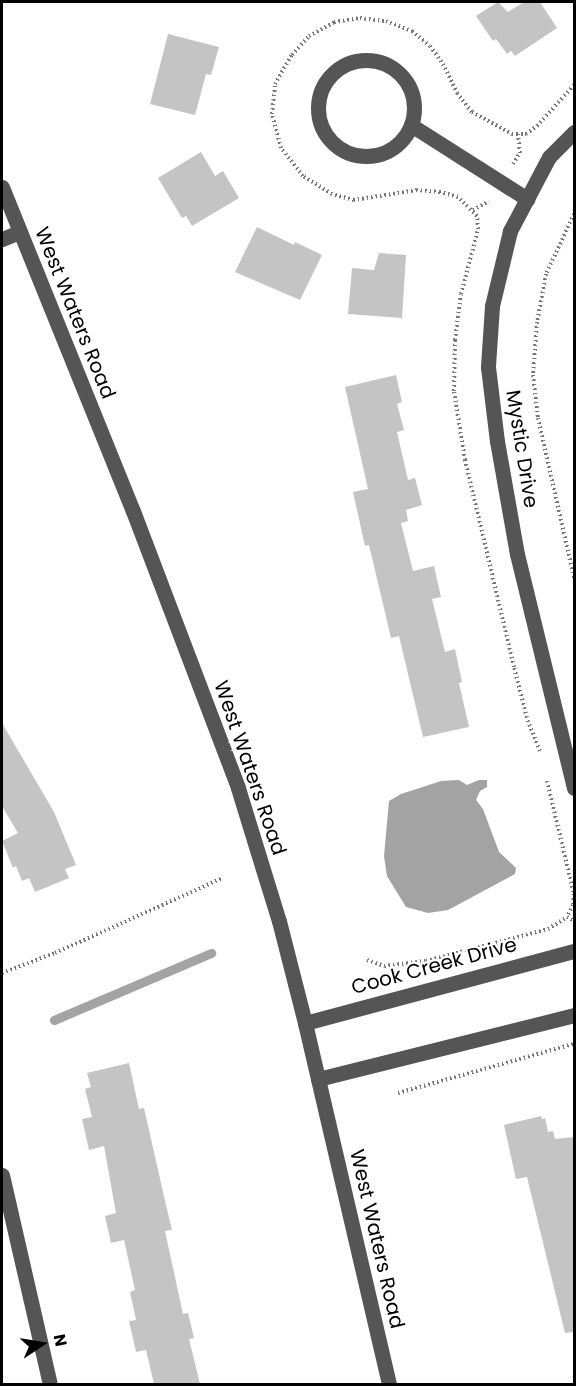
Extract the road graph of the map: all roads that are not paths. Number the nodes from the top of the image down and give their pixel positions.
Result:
1 (411, 125) junction
2 (574, 132) edge
3 (2, 187) edge
4 (527, 199) junction
5 (19, 232) junction
6 (2, 238) edge
7 (574, 788) edge
8 (574, 951) edge
9 (574, 1016) edge
10 (305, 1023) junction
11 (318, 1079) junction
12 (2, 1175) edge
13 (50, 1384) edge
14 (389, 1384) edge

1 - 1 street
1 - 4 street
2 - 4 street, Mystic Drive
3 - 5 street, West Waters Road
4 - 7 street, Mystic Drive
5 - 6 street
5 - 10 street, West Waters Road
8 - 10 street, Cook Creek Drive
9 - 11 street
10 - 11 street, West Waters Road
11 - 14 street, West Waters Road
12 - 13 street

